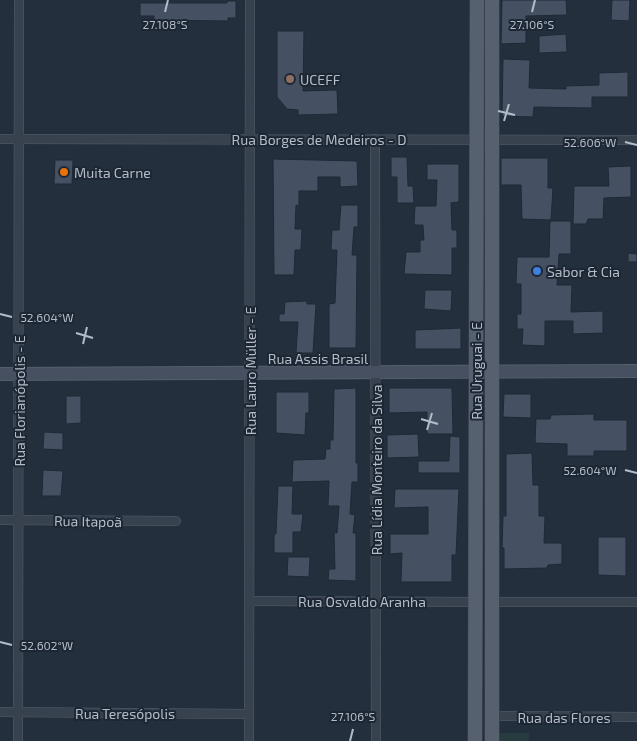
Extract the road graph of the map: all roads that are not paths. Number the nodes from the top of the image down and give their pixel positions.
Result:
1 (19, 0) edge
2 (250, 0) edge
3 (477, 0) edge
4 (492, 0) edge
5 (19, 138) junction
6 (0, 139) edge
7 (375, 139) junction
8 (476, 139) junction
9 (492, 139) junction
10 (250, 140) junction
11 (637, 140) edge
12 (637, 371) edge
13 (250, 373) junction
14 (376, 373) junction
15 (476, 373) junction
16 (492, 373) junction
17 (0, 374) edge
18 (19, 374) junction
19 (0, 520) edge
20 (19, 520) junction
21 (176, 521) dead end
22 (249, 601) junction
23 (376, 601) junction
24 (475, 602) junction
25 (492, 602) junction
26 (637, 602) edge
27 (0, 712) edge
28 (18, 712) junction
29 (249, 714) junction
30 (492, 716) junction
31 (637, 717) edge
32 (18, 741) edge
33 (249, 741) edge
34 (376, 741) edge
35 (475, 741) edge
36 (492, 741) edge

1 - 5 street, Rua Florianópolis - E
2 - 10 street, Rua Lauro Müller - E
3 - 8 main road, Rua Uruguai - E
4 - 9 main road, Rua Uruguai - E
5 - 6 street, Rua Borges de Medeiros - D
5 - 10 street, Rua Borges de Medeiros - D
5 - 18 street, Rua Florianópolis - E
7 - 8 street, Rua Borges de Medeiros - D
7 - 10 street, Rua Borges de Medeiros - D
7 - 14 street, Rua Lídia Monteiro da Silva
8 - 9 street, Rua Borges de Medeiros - D
8 - 15 main road, Rua Uruguai - E
9 - 11 street, Rua Borges de Medeiros - D
9 - 16 main road, Rua Uruguai - E
10 - 13 street, Rua Lauro Müller - E
12 - 16 street, Rua Assis Brasil
13 - 14 street, Rua Assis Brasil
13 - 18 street, Rua Assis Brasil
13 - 22 street, Rua Lauro Müller - E
14 - 15 street, Rua Assis Brasil
14 - 23 street, Rua Lídia Monteiro da Silva
15 - 16 street, Rua Assis Brasil
15 - 24 main road, Rua Uruguai - E
16 - 25 main road, Rua Uruguai - E
17 - 18 street, Rua Assis Brasil
18 - 20 street, Rua Florianópolis - E
19 - 20 street, Rua Itapoã
20 - 21 street, Rua Itapoã
20 - 28 street, Rua Florianópolis - E
22 - 23 street, Rua Osvaldo Aranha
22 - 29 street, Rua Lauro Müller - E
23 - 24 street, Rua Osvaldo Aranha
23 - 34 street, Rua Lídia Monteiro da Silva
24 - 35 main road, Rua Uruguai - E
25 - 26 street
25 - 30 main road, Rua Uruguai - E
27 - 28 street, Rua Teresópolis
28 - 29 street, Rua Teresópolis
28 - 32 street, Rua Florianópolis - E
29 - 33 street, Rua Lauro Müller - E
30 - 31 street, Rua das Flores
30 - 36 main road, Rua Uruguai - E

